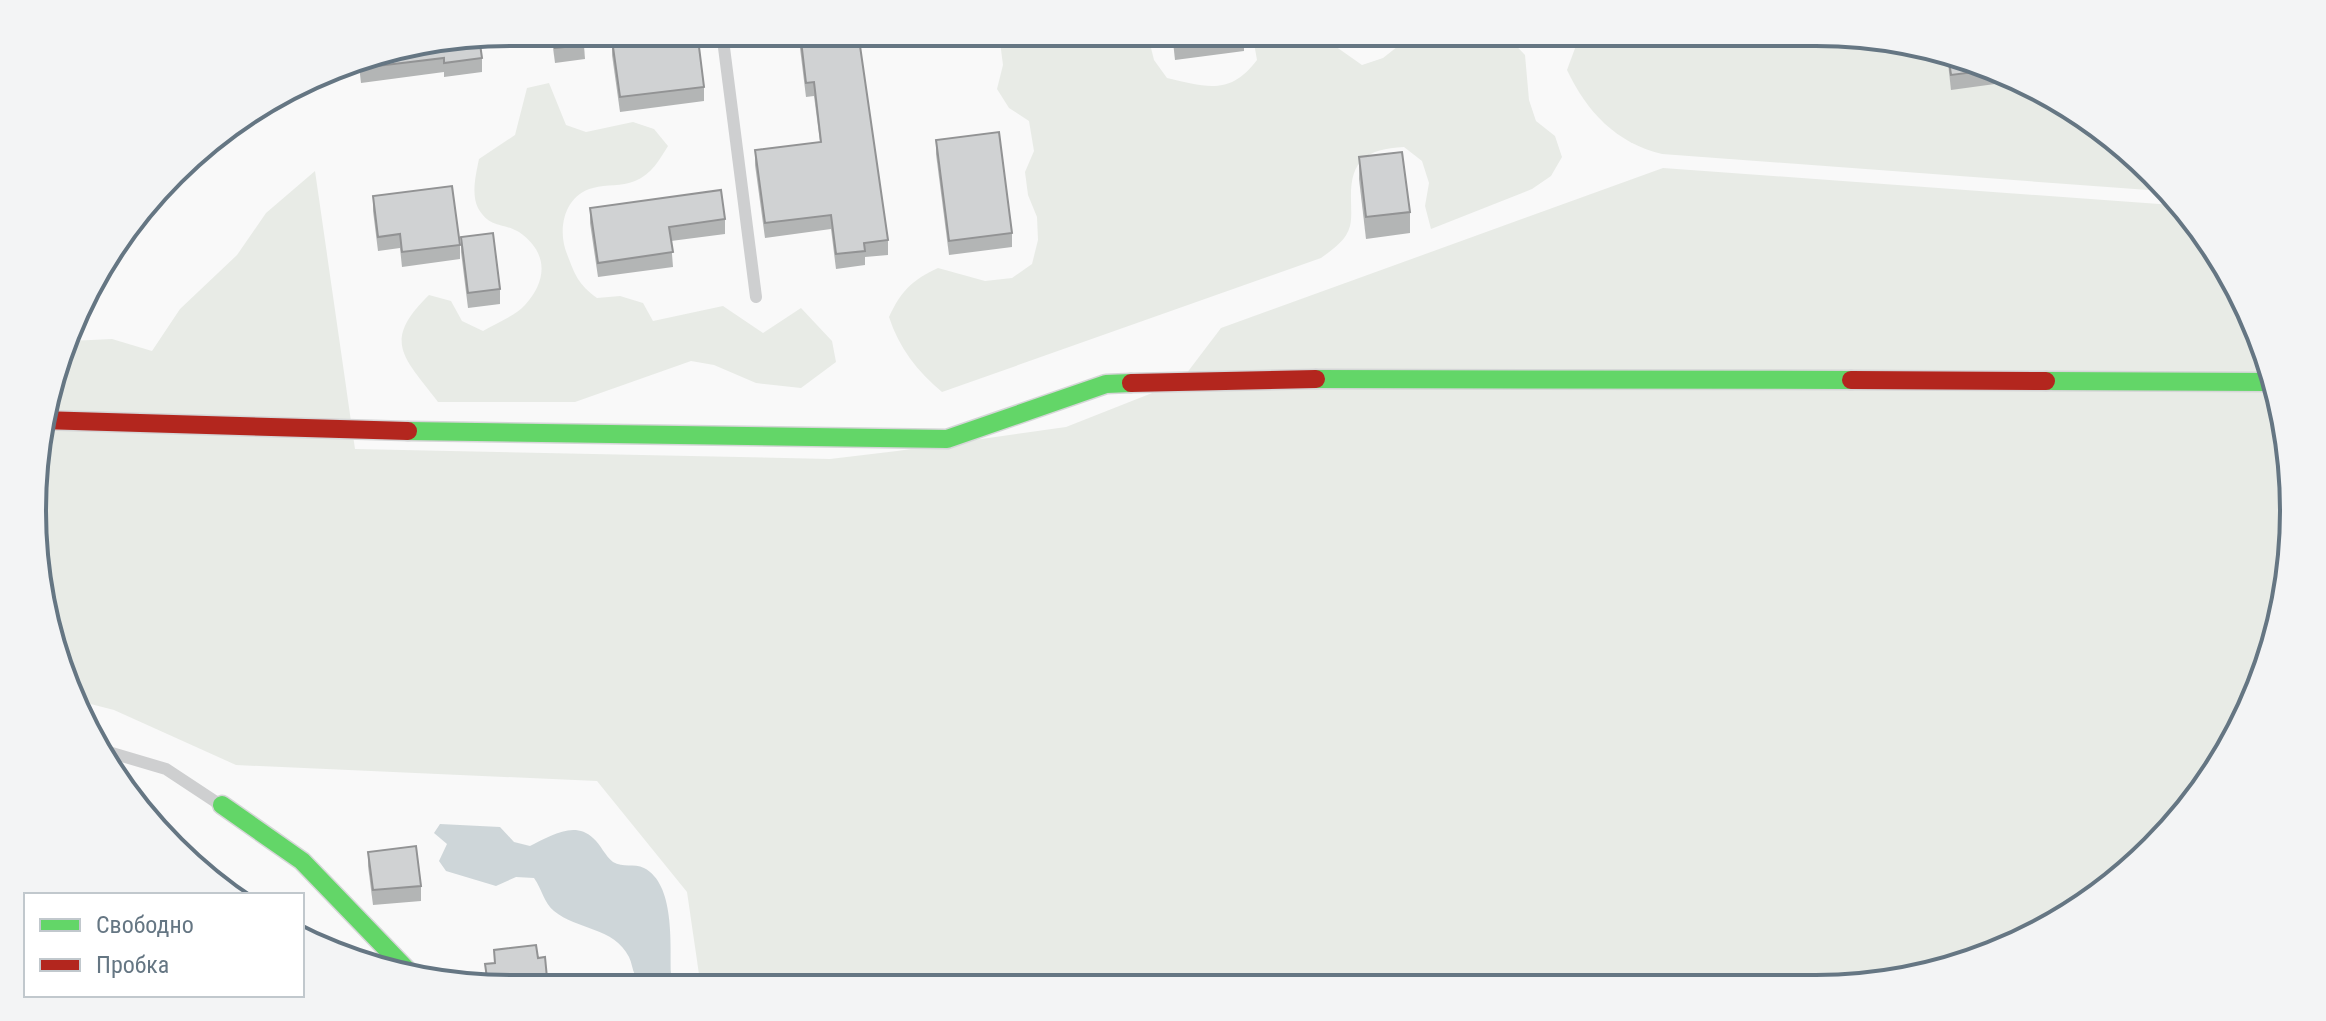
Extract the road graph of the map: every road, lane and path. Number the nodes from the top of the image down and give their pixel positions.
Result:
1 (724, 46) edge
2 (756, 297) dead end
3 (2262, 382) edge
4 (55, 420) edge
5 (115, 754) edge
6 (222, 805) joint
7 (398, 961) edge

1 - 2 lane
3 - 4 street
5 - 6 lane
6 - 7 street

